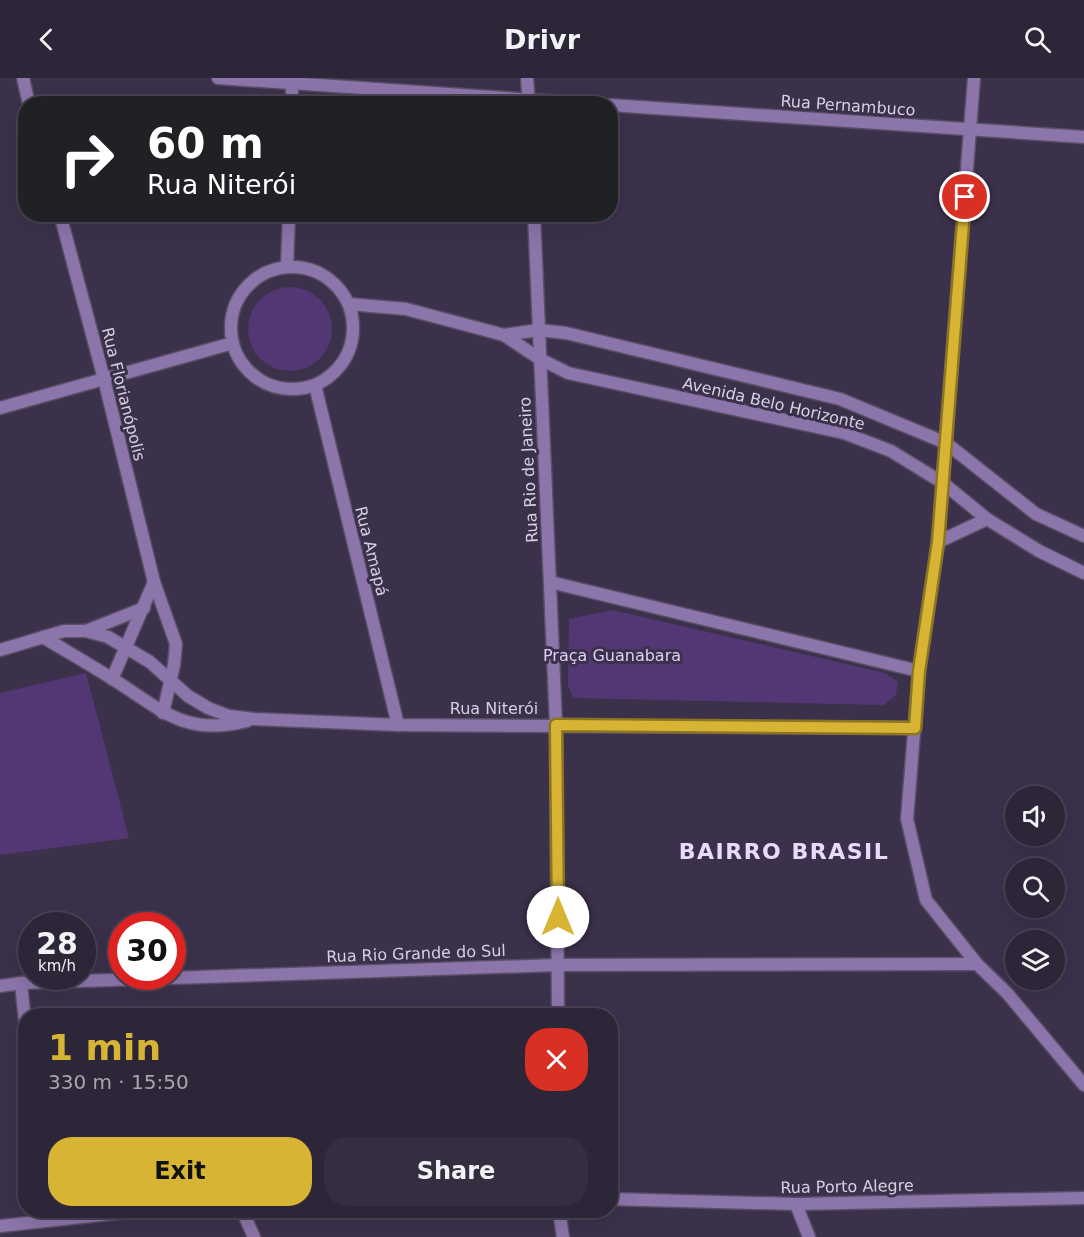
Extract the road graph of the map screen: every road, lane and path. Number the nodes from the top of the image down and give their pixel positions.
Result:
1 (22, 78) edge
2 (218, 78) edge
3 (527, 78) edge
4 (974, 78) edge
5 (292, 83) junction
6 (27, 96) edge
7 (292, 96) edge
8 (462, 96) edge
9 (528, 96) edge
10 (618, 106) edge
11 (970, 129) junction
12 (1084, 137) edge
13 (62, 222) edge
14 (289, 222) edge
15 (534, 222) edge
16 (287, 267) junction
17 (349, 304) junction
18 (539, 330) junction
19 (504, 335) junction
20 (233, 343) junction
21 (540, 359) junction
22 (104, 379) junction
23 (315, 385) junction
24 (0, 408) edge
25 (946, 443) junction
26 (943, 483) junction
27 (987, 519) junction
28 (1084, 536) edge
29 (938, 542) junction
30 (1084, 573) edge
31 (154, 582) junction
32 (550, 582) junction
33 (144, 608) junction
34 (86, 631) junction
35 (43, 637) junction
36 (126, 648) junction
37 (0, 650) edge
38 (919, 671) junction
39 (112, 679) junction
40 (171, 680) junction
41 (163, 713) junction
42 (254, 719) junction
43 (398, 724) junction
44 (556, 725) junction
45 (915, 728) junction
46 (558, 964) junction
47 (977, 964) junction
48 (96, 980) edge
49 (18, 983) edge
50 (0, 986) edge
51 (22, 990) edge
52 (24, 1008) edge
53 (558, 1008) edge
54 (1084, 1085) edge
55 (1084, 1198) edge
56 (618, 1199) edge
57 (796, 1204) junction
58 (36, 1218) edge
59 (246, 1218) edge
60 (560, 1218) edge
61 (0, 1226) edge
62 (254, 1237) edge
63 (563, 1237) edge
64 (809, 1237) edge

1 - 6 street
2 - 5 street
3 - 9 street
4 - 11 street
5 - 7 street
5 - 8 street
10 - 11 street, Rua Pernambuco
11 - 12 street, Rua Pernambuco
11 - 25 street
13 - 22 street, Rua Florianópolis
14 - 16 street
15 - 18 street, Rua Rio de Janeiro
16 - 17 street
16 - 20 street
17 - 19 street, Avenida Belo Horizonte
17 - 23 street
18 - 19 street, Avenida Belo Horizonte
18 - 21 street, Rua Rio de Janeiro
18 - 25 street, Avenida Belo Horizonte
19 - 21 street, Avenida Belo Horizonte
20 - 22 street
20 - 23 street
21 - 26 street, Avenida Belo Horizonte
21 - 32 street, Rua Rio de Janeiro
22 - 24 street
22 - 31 street, Rua Florianópolis
23 - 43 street, Rua Amapá
25 - 26 street
25 - 28 street, Avenida Belo Horizonte
26 - 27 street, Avenida Belo Horizonte
26 - 29 street
27 - 29 street
27 - 30 street, Avenida Belo Horizonte
29 - 38 street
31 - 33 street
31 - 40 street, Rua Florianópolis
32 - 38 street
32 - 44 street, Rua Rio de Janeiro
33 - 34 street
33 - 36 street
34 - 35 street
34 - 36 street, Rua Niterói
35 - 37 street
35 - 39 street, Rua Niterói
36 - 39 street
36 - 40 street, Rua Niterói
38 - 45 street
39 - 41 street, Rua Niterói
40 - 41 street, Rua Florianópolis
40 - 42 street, Rua Niterói
41 - 42 street, Rua Niterói
42 - 43 street, Rua Niterói
43 - 44 street, Rua Niterói
44 - 45 street, Rua Niterói
44 - 46 street, Rua Rio de Janeiro
45 - 47 street
46 - 47 street, Rua Rio Grande do Sul
46 - 48 street, Rua Rio Grande do Sul
46 - 53 street, Rua Rio de Janeiro
47 - 54 street
49 - 50 street, Rua Rio Grande do Sul
51 - 52 street
55 - 57 street, Rua Porto Alegre
56 - 57 street, Rua Porto Alegre
57 - 64 street
58 - 61 street
59 - 62 street
60 - 63 street

